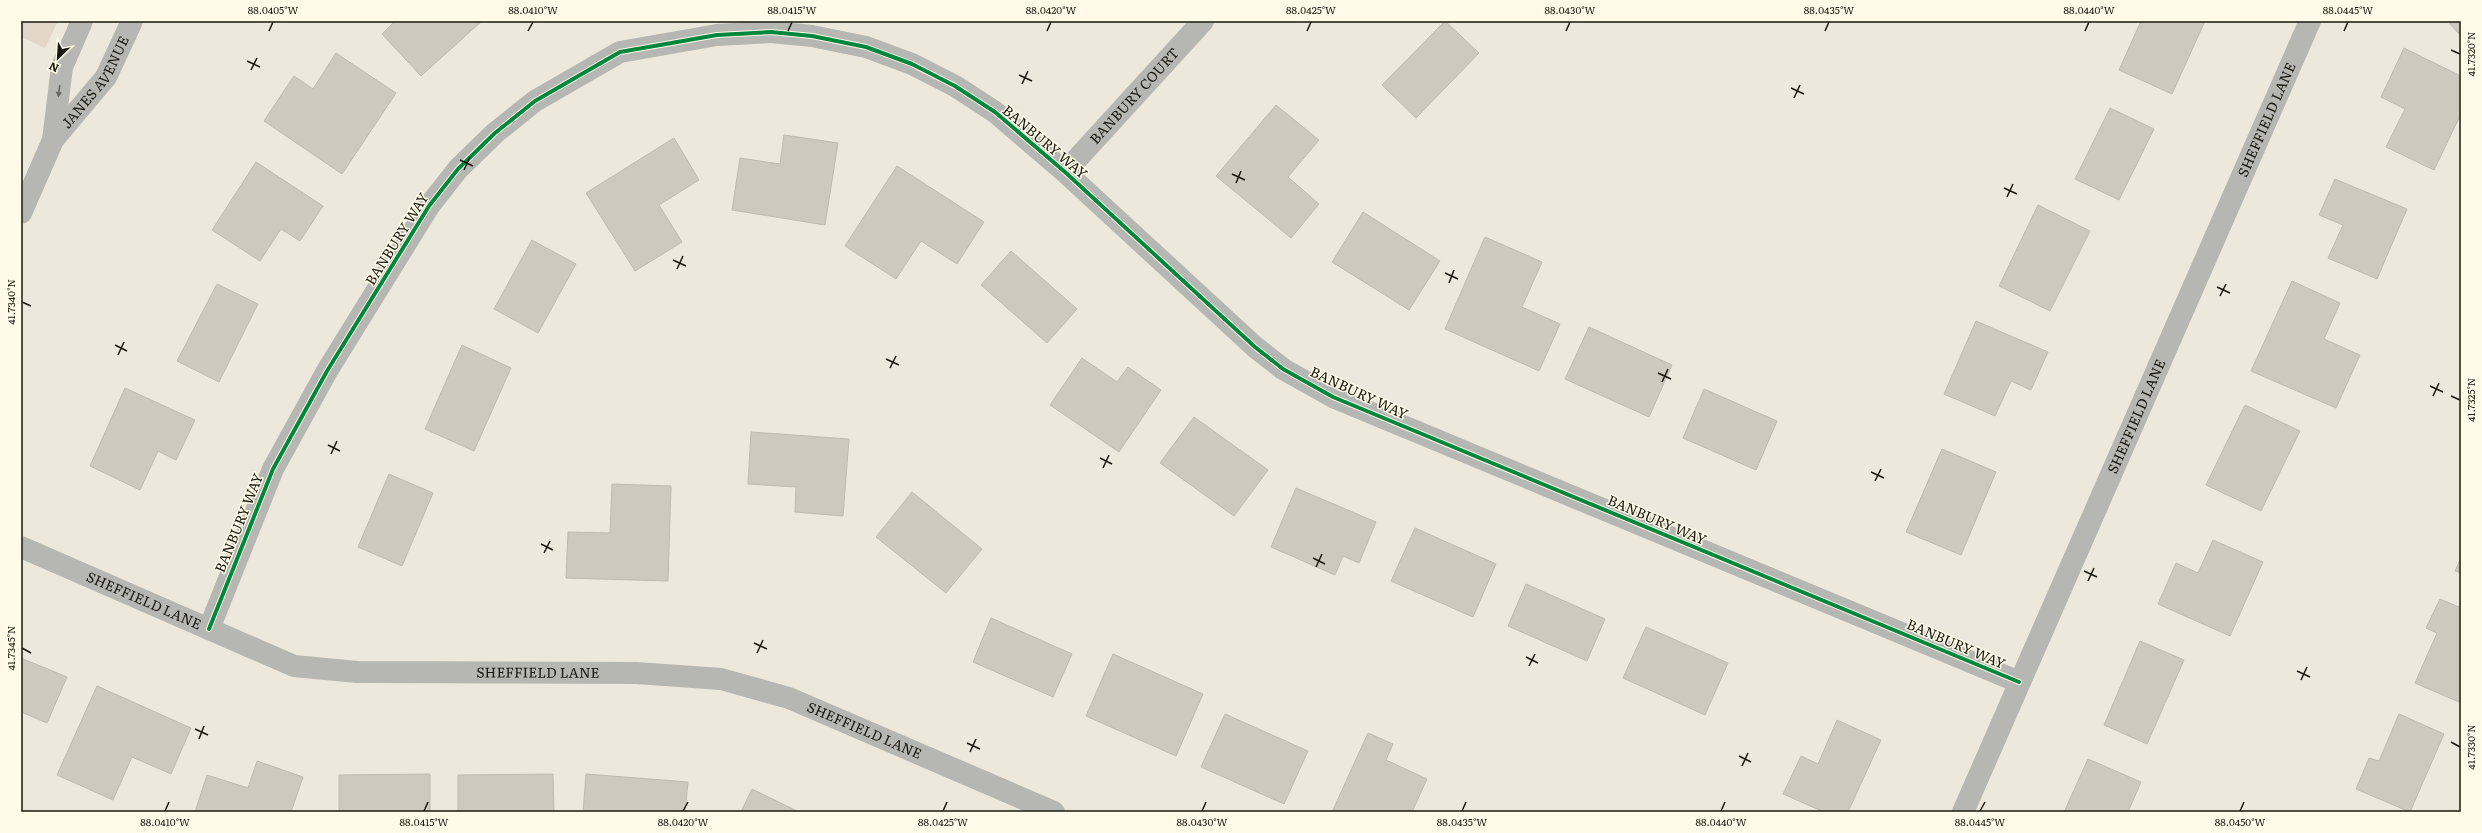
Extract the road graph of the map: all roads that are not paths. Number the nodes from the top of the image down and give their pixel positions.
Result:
1 (82, 21) edge
2 (132, 21) edge
3 (1204, 21) edge
4 (2310, 21) edge
5 (54, 140) junction
6 (1065, 172) junction
7 (21, 213) edge
8 (21, 547) edge
9 (209, 629) junction
10 (2020, 682) junction
11 (1054, 812) edge
12 (1964, 812) edge

1 -> 5 street, JANES AVENUE
2 - 5 street, JANES AVENUE
3 - 6 street, BANBURY COURT
4 - 10 street, SHEFFIELD LANE
5 - 7 street, JANES AVENUE
6 - 9 street, BANBURY WAY
6 - 10 street, BANBURY WAY
8 - 9 street, SHEFFIELD LANE
9 - 11 street, SHEFFIELD LANE
10 - 12 street, SHEFFIELD LANE

